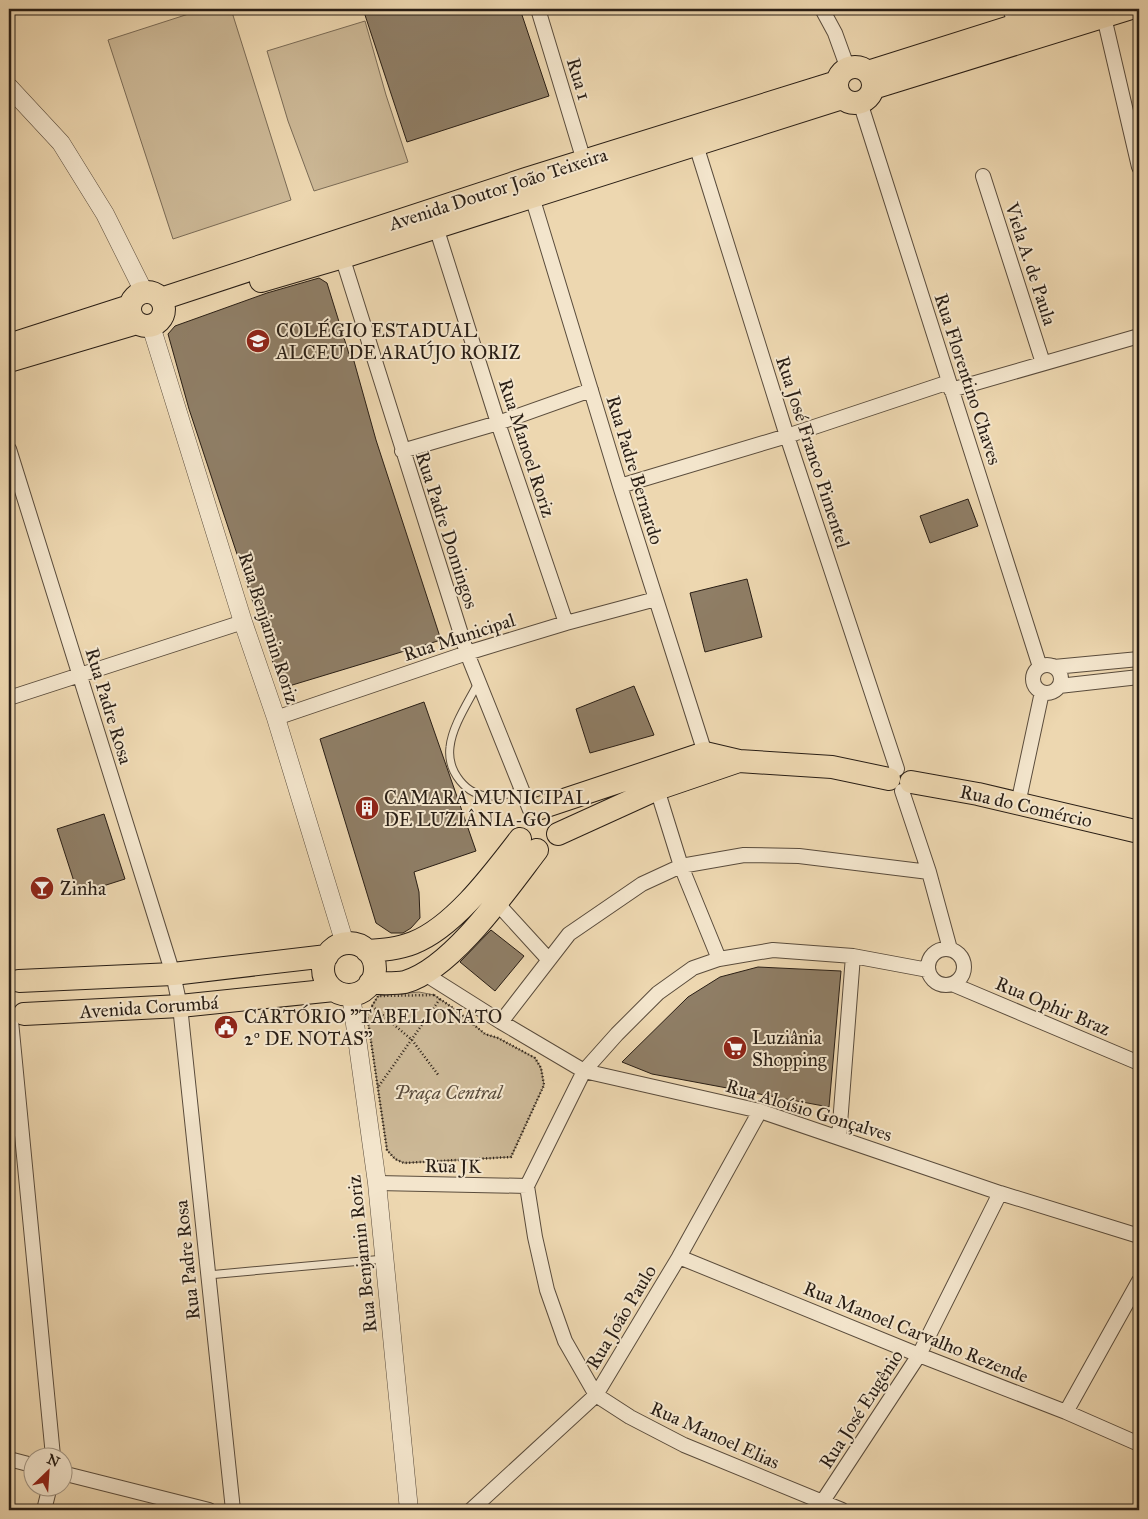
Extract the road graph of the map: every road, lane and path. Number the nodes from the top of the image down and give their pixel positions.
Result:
1 (538, 9) edge
2 (822, 9) edge
3 (1067, 9) edge
4 (1128, 9) edge
5 (1013, 17) edge
6 (1104, 17) junction
7 (855, 85) junction
8 (9, 87) edge
9 (696, 145) junction
10 (584, 161) junction
11 (1139, 167) edge
12 (983, 176) dead end
13 (529, 188) junction
14 (436, 227) junction
15 (340, 249) junction
16 (148, 309) junction
17 (1139, 336) edge
18 (9, 345) edge
19 (9, 361) edge
20 (1043, 362) junction
21 (950, 386) junction
22 (591, 390) junction
23 (498, 424) junction
24 (787, 436) junction
25 (9, 449) edge
26 (402, 451) junction
27 (620, 486) junction
28 (656, 599) junction
29 (243, 622) junction
30 (566, 623) junction
31 (467, 653) junction
32 (1139, 659) edge
33 (1047, 667) junction
34 (80, 676) junction
35 (1139, 677) edge
36 (478, 683) junction
37 (1059, 686) junction
38 (1042, 692) junction
39 (9, 698) edge
40 (276, 718) junction
41 (705, 753) junction
42 (739, 761) junction
43 (900, 780) junction
44 (657, 789) junction
45 (530, 803) junction
46 (1018, 804) junction
47 (1139, 832) edge
48 (558, 834) junction
49 (528, 844) junction
50 (681, 866) junction
51 (929, 872) junction
52 (497, 903) junction
53 (345, 944) junction
54 (950, 949) junction
55 (367, 951) junction
56 (327, 956) junction
57 (853, 956) junction
58 (720, 959) junction
59 (549, 960) junction
60 (928, 970) junction
61 (173, 974) junction
62 (425, 974) junction
63 (14, 980) edge
64 (370, 983) junction
65 (952, 984) junction
66 (343, 993) junction
67 (440, 999) junction
68 (180, 1006) junction
69 (372, 1006) junction
70 (15, 1019) edge
71 (501, 1022) junction
72 (412, 1040) junction
73 (1139, 1063) edge
74 (584, 1071) junction
75 (439, 1076) dead end
76 (378, 1088) junction
77 (760, 1111) junction
78 (839, 1136) junction
79 (377, 1183) junction
80 (527, 1186) junction
81 (1000, 1193) junction
82 (1139, 1236) edge
83 (679, 1257) junction
84 (384, 1259) junction
85 (208, 1274) junction
86 (1139, 1281) edge
87 (919, 1354) junction
88 (596, 1395) junction
89 (1066, 1412) junction
90 (1139, 1444) edge
91 (52, 1446) edge
92 (9, 1459) edge
93 (22, 1462) edge
94 (72, 1476) edge
95 (48, 1496) edge
96 (820, 1506) edge
97 (44, 1510) edge
98 (209, 1510) edge
99 (233, 1510) edge
100 (409, 1510) edge
101 (471, 1510) edge
102 (842, 1510) edge

1 - 10 street, Rua 1
2 - 7 street, Rua Florentino Chaves
3 - 5 main road, Avenida Doutor João Teixeira
4 - 6 main road, Avenida Doutor João Teixeira
5 - 7 main road, Avenida Doutor João Teixeira
6 - 7 main road, Avenida Doutor João Teixeira
6 - 11 street
7 - 9 main road, Avenida Doutor João Teixeira
7 - 10 main road, Avenida Doutor João Teixeira
7 - 21 street, Rua Florentino Chaves
8 - 16 street, Rua Benjamin Roriz
9 - 13 main road, Avenida Doutor João Teixeira
9 - 24 street, Rua José Franco Pimentel
10 - 13 main road, Avenida Doutor João Teixeira
12 - 20 street, Viela A. de Paula
13 - 14 main road, Avenida Doutor João Teixeira
13 - 15 main road, Avenida Doutor João Teixeira
13 - 22 street, Rua Padre Bernardo
14 - 15 main road, Avenida Doutor João Teixeira
14 - 23 street, Rua Manoel Roriz
15 - 16 main road, Avenida Doutor João Teixeira
15 - 26 street, Rua Padre Domingos
16 - 18 main road, Avenida Doutor João Teixeira
16 - 19 main road, Avenida Doutor João Teixeira
16 - 29 street, Rua Benjamin Roriz
17 - 20 street
20 - 21 street
21 - 24 street
21 - 33 street, Rua Florentino Chaves
22 - 23 street
22 - 27 street, Rua Padre Bernardo
23 - 26 street
23 - 30 street, Rua Manoel Roriz
24 - 27 street
24 - 43 street, Rua José Franco Pimentel
25 - 34 street, Rua Padre Rosa
26 - 31 street, Rua Padre Domingos
27 - 28 street, Rua Padre Bernardo
28 - 30 street, Rua Municipal
28 - 41 street, Rua Padre Bernardo
29 - 34 street
29 - 40 street, Rua Benjamin Roriz
30 - 31 street, Rua Municipal
31 - 36 street, Rua Padre Domingos
31 - 40 street, Rua Municipal
32 - 33 street
33 - 37 street
33 - 38 street
34 - 39 street
34 - 61 street, Rua Padre Rosa
35 - 37 street
36 - 45 street, Rua Padre Domingos
36 - 45 lane
37 - 38 street
38 - 46 street
40 - 53 street, Rua Benjamin Roriz
41 - 42 main road, Rua do Comércio
41 - 45 main road
42 - 43 main road, Rua do Comércio
42 - 44 main road, Rua do Comércio
43 - 46 main road, Rua do Comércio
43 - 51 street, Rua José Franco Pimentel
44 - 48 main road, Rua do Comércio
44 - 50 street
45 - 48 main road
45 - 49 main road
46 - 47 main road, Rua do Comércio
48 - 49 main road
49 - 52 main road
49 - 55 main road
50 - 51 street
50 - 58 street
50 - 59 street
51 - 54 street, Rua José Franco Pimentel
52 - 59 street
52 - 62 main road
53 - 55 main road
53 - 56 main road, Avenida Corumbá
54 - 60 street
54 - 65 street
55 - 64 main road
56 - 61 main road, Avenida Corumbá
56 - 66 main road
57 - 58 street
57 - 60 street
57 - 78 street
58 - 74 street
59 - 71 street
60 - 65 street
61 - 63 main road, Avenida Corumbá
61 - 68 street, Rua Padre Rosa
62 - 64 main road
62 - 71 street, Rua Aloísio Gonçalves
63 - 70 main road, Avenida Corumbá
64 - 66 main road, Avenida Corumbá
65 - 73 street, Rua Ophir Braz
66 - 68 main road, Avenida Corumbá
66 - 79 street, Rua Benjamin Roriz
67 - 69 path
67 - 72 path
67 - 76 path
68 - 70 main road, Avenida Corumbá
68 - 85 street, Rua Padre Rosa
69 - 72 path
69 - 76 path
70 - 91 street
71 - 74 street, Rua Aloísio Gonçalves
72 - 75 path
72 - 76 path
74 - 77 street, Rua Aloísio Gonçalves
74 - 80 street
77 - 78 street, Rua Aloísio Gonçalves
77 - 83 street, Rua João Paulo
78 - 81 street, Rua Aloísio Gonçalves
79 - 80 street, Rua JK
79 - 84 street, Rua Benjamin Roriz
80 - 88 street, Rua Manoel Elias
81 - 82 street, Rua Aloísio Gonçalves
81 - 87 street, Rua José Eugênio
83 - 87 street, Rua Manoel Carvalho Rezende
83 - 88 street, Rua João Paulo
84 - 85 lane
84 - 100 street, Rua Benjamin Roriz
85 - 99 street, Rua Padre Rosa
86 - 89 street
87 - 89 street, Rua Manoel Carvalho Rezende
87 - 96 street, Rua José Eugênio
88 - 96 street, Rua Manoel Elias
88 - 101 street, Rua João Paulo
89 - 90 street, Rua Manoel Carvalho Rezende
92 - 93 street
94 - 98 street
95 - 97 street
96 - 102 street, Rua Manoel Elias

